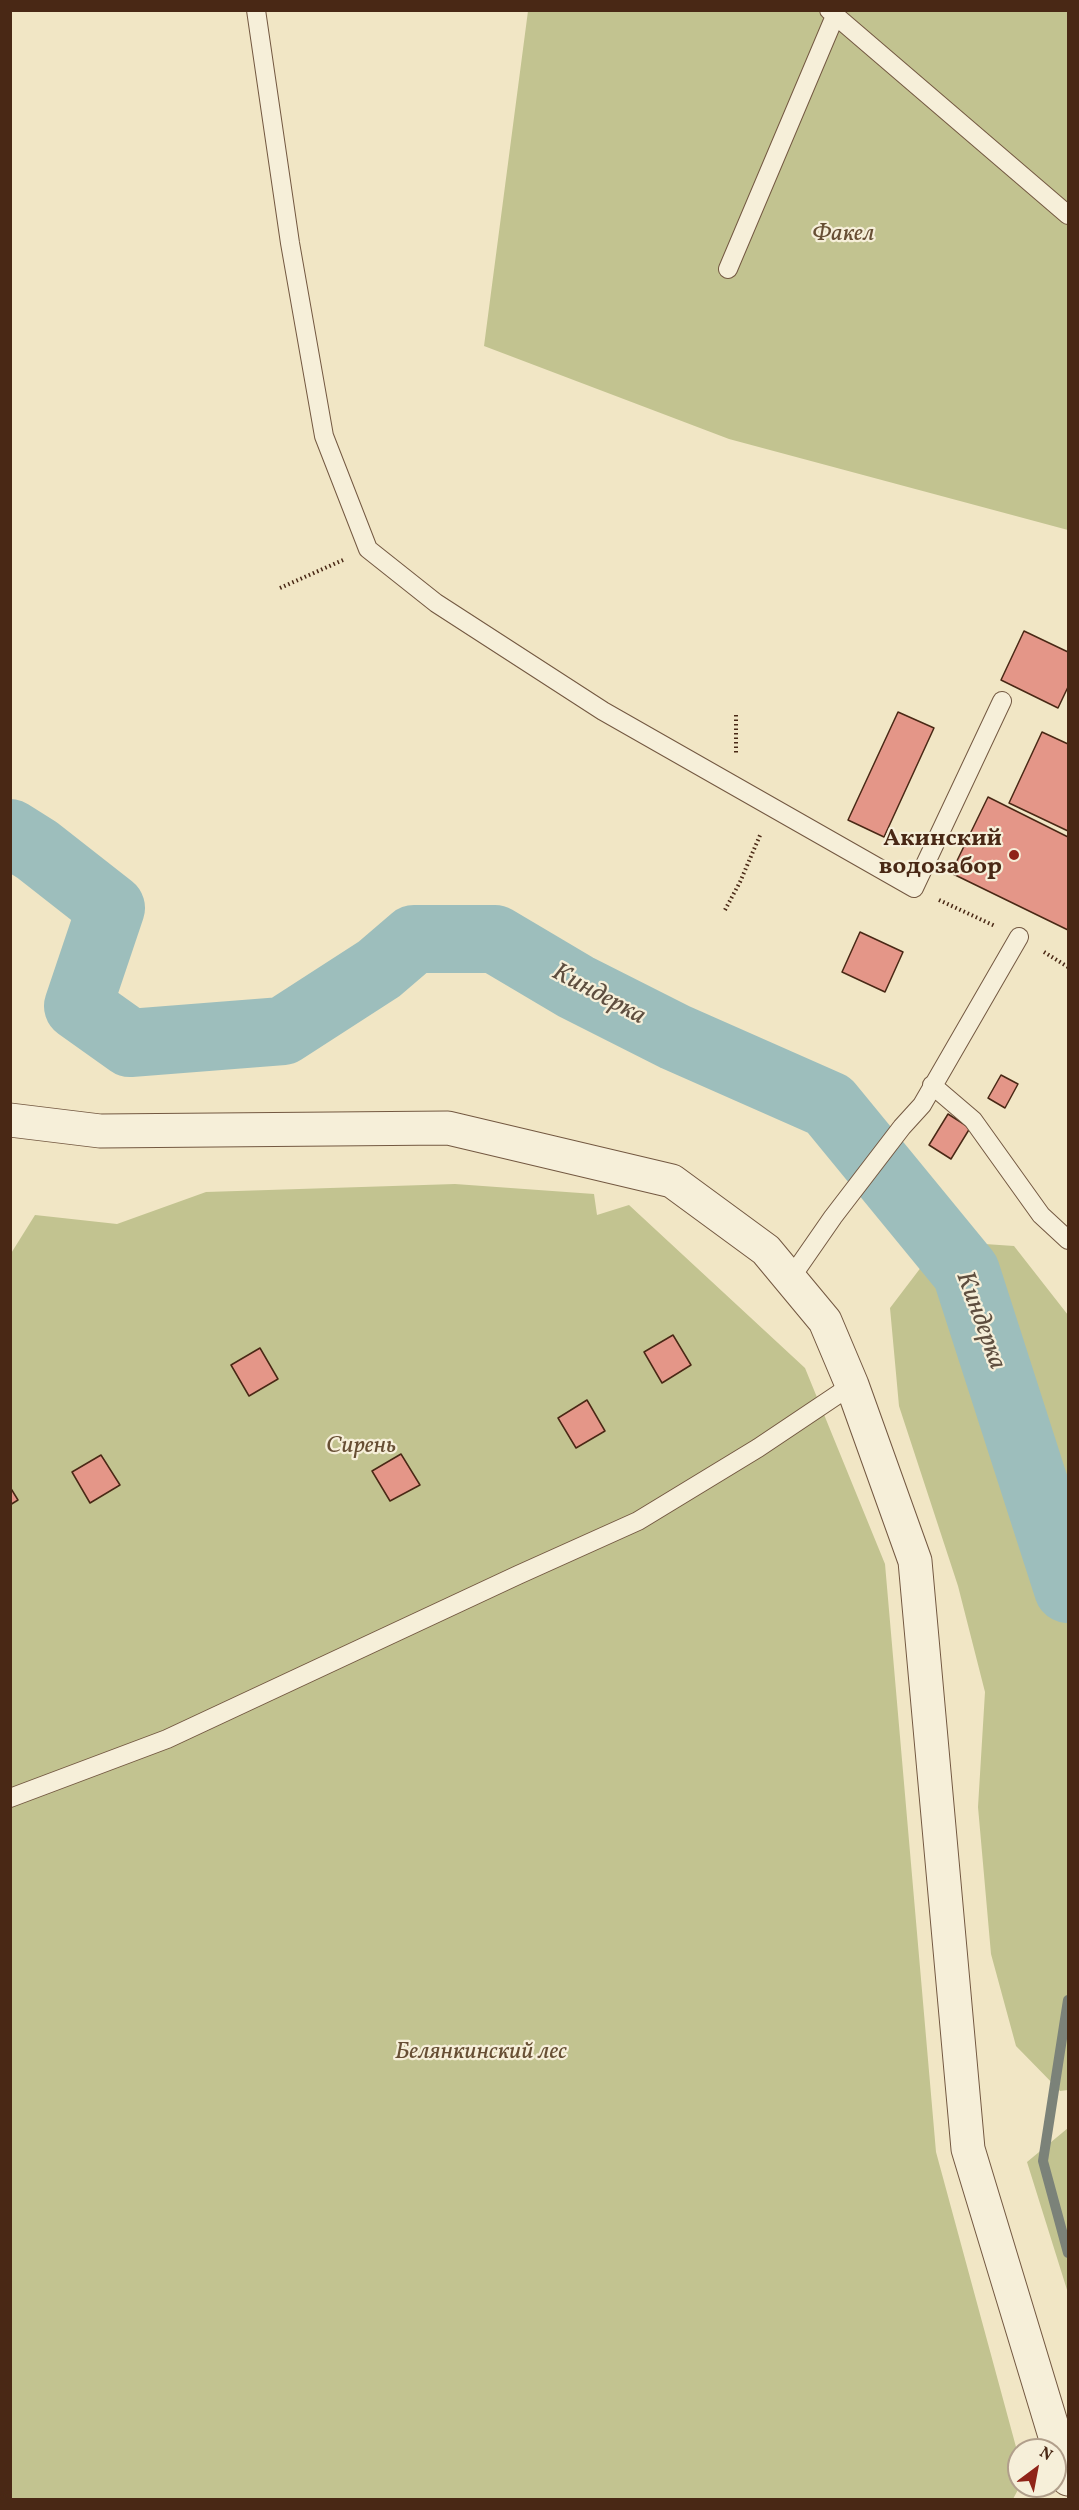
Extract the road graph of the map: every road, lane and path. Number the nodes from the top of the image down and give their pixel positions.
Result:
1 (256, 10) edge
2 (832, 13) edge
3 (1068, 215) edge
4 (728, 269) dead end
5 (368, 549) junction
6 (280, 588) dead end
7 (1002, 701) dead end
8 (771, 807) junction
9 (725, 910) dead end
10 (1019, 937) dead end
11 (932, 1085) junction
12 (10, 1120) edge
13 (1068, 1240) edge
14 (789, 1279) junction
15 (852, 1384) junction
16 (10, 1798) edge
17 (1068, 2480) edge

1 - 5 lane
2 - 3 lane
2 - 4 lane
5 - 6 path
5 - 8 lane
7 - 8 lane
8 - 9 path
10 - 11 lane
11 - 13 lane
11 - 14 lane
12 - 14 street
14 - 15 street
15 - 16 lane
15 - 17 street

